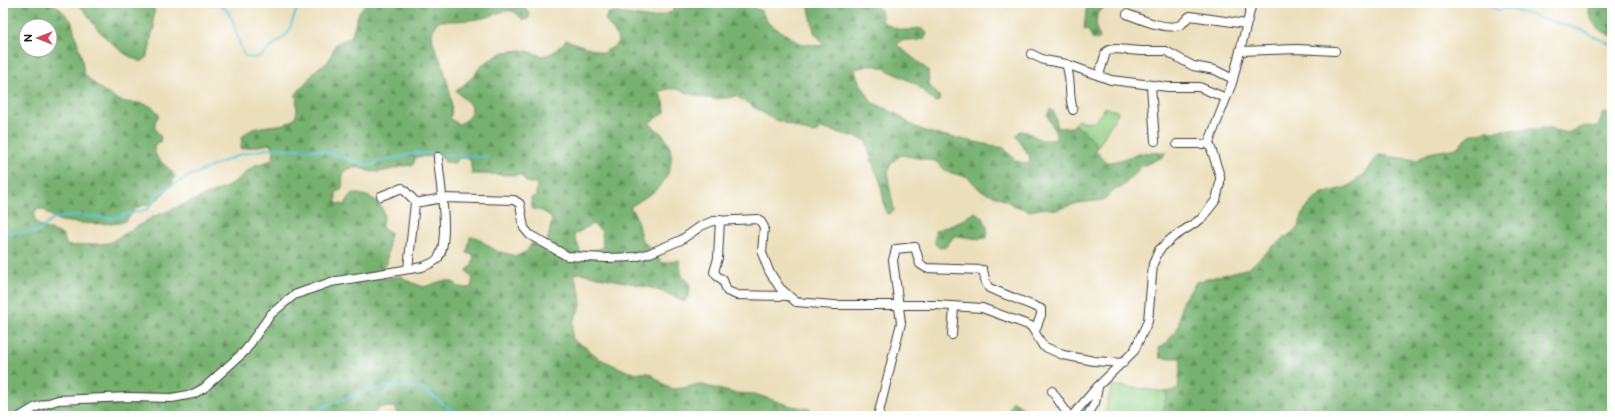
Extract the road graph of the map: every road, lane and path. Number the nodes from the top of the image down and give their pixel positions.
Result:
1 (1252, 3) edge
2 (1127, 14) dead end
3 (1246, 24) junction
4 (1240, 50) junction
5 (1335, 52) dead end
6 (1031, 54) dead end
7 (1066, 64) junction
8 (1099, 75) junction
9 (1233, 80) junction
10 (1151, 86) junction
11 (1226, 98) junction
12 (1073, 110) dead end
13 (1155, 141) dead end
14 (1177, 144) dead end
15 (1209, 144) junction
16 (438, 157) dead end
17 (381, 196) dead end
18 (443, 198) junction
19 (416, 202) junction
20 (720, 220) junction
21 (408, 269) junction
22 (788, 296) junction
23 (899, 306) junction
24 (954, 307) junction
25 (1035, 331) junction
26 (952, 335) dead end
27 (1123, 363) junction
28 (1098, 386) junction
29 (1052, 391) dead end
30 (20, 416) edge
31 (878, 416) edge
32 (1069, 416) edge
33 (1072, 416) edge
34 (1087, 416) edge

1 - 3 street
2 - 3 street
3 - 4 street
4 - 5 street
4 - 9 street
6 - 7 street
7 - 8 street
7 - 12 street
8 - 9 street
8 - 10 street
9 - 11 street
10 - 11 street
10 - 13 street
11 - 15 street
14 - 15 street
15 - 27 street
16 - 18 street
17 - 19 street
18 - 19 street
18 - 20 street
18 - 21 street
19 - 21 street
20 - 22 street
20 - 22 street
21 - 30 street
22 - 23 street
23 - 24 street
23 - 25 street
23 - 31 street
24 - 25 street
24 - 26 street
25 - 27 street
27 - 28 street
28 - 33 street
28 - 34 street
29 - 32 street

